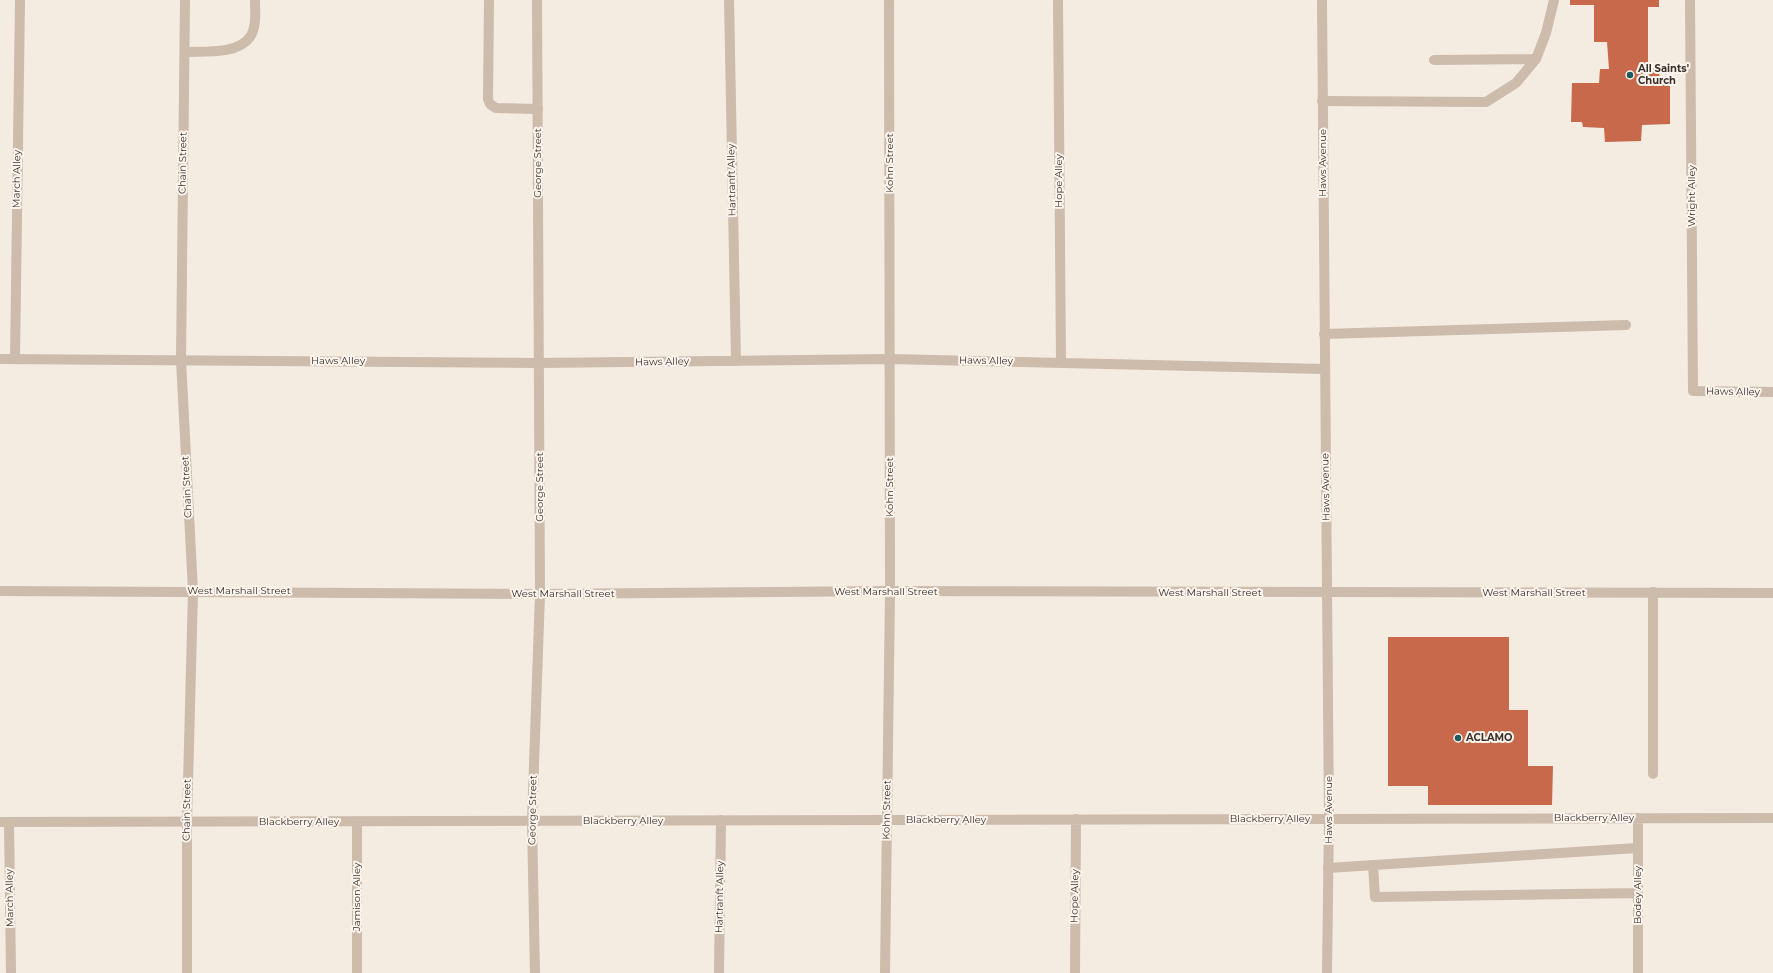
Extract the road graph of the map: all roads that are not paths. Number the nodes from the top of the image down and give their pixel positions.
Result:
1 (20, 0) edge
2 (186, 0) edge
3 (255, 0) edge
4 (489, 0) edge
5 (537, 0) edge
6 (729, 0) edge
7 (889, 0) edge
8 (1058, 0) edge
9 (1322, 0) edge
10 (1554, 0) edge
11 (1690, 0) edge
12 (185, 52) junction
13 (1536, 59) junction
14 (1434, 60) dead end
15 (1322, 101) junction
16 (538, 109) junction
17 (1626, 325) dead end
18 (1324, 334) junction
19 (0, 359) edge
20 (15, 359) junction
21 (890, 359) junction
22 (181, 360) junction
23 (736, 361) junction
24 (1061, 362) junction
25 (540, 363) junction
26 (1324, 369) junction
27 (1693, 391) joint
28 (1773, 392) edge
29 (0, 591) edge
30 (193, 591) junction
31 (890, 591) junction
32 (1652, 592) junction
33 (1327, 593) junction
34 (1773, 593) edge
35 (540, 594) junction
36 (1653, 774) dead end
37 (1638, 818) junction
38 (1773, 818) edge
39 (1076, 819) junction
40 (1329, 819) junction
41 (721, 820) junction
42 (886, 820) junction
43 (532, 821) junction
44 (5, 822) edge
45 (187, 822) junction
46 (357, 822) junction
47 (1637, 848) junction
48 (1373, 865) junction
49 (1328, 868) junction
50 (1637, 893) junction
51 (11, 973) edge
52 (186, 973) edge
53 (357, 973) edge
54 (535, 973) edge
55 (719, 973) edge
56 (885, 973) edge
57 (1075, 973) edge
58 (1327, 973) edge
59 (1638, 973) edge

1 - 20 street, March Alley
2 - 12 street, Chain Street
3 - 12 street
4 - 16 street
5 - 16 street, George Street
6 - 23 street, Hartranft Alley
7 - 21 street, Kohn Street
8 - 24 street, Hope Alley
9 - 15 street, Haws Avenue
10 - 13 street
11 - 27 street, Wright Alley
12 - 22 street, Chain Street
13 - 14 street
13 - 15 street
15 - 18 street, Haws Avenue
16 - 25 street, George Street
17 - 18 street
18 - 26 street, Haws Avenue
19 - 20 street, Haws Alley
20 - 22 street, Haws Alley
21 - 23 street, Haws Alley
21 - 24 street, Haws Alley
21 - 31 street, Kohn Street
22 - 25 street, Haws Alley
22 - 30 street, Chain Street
23 - 25 street, Haws Alley
24 - 26 street, Haws Alley
25 - 35 street, George Street
26 - 33 street, Haws Avenue
27 - 28 street, Haws Alley
29 - 30 street, West Marshall Street
30 - 35 street, West Marshall Street
30 - 45 street, Chain Street
31 - 33 street, West Marshall Street
31 - 35 street, West Marshall Street
31 - 42 street, Kohn Street
32 - 33 street, West Marshall Street
32 - 34 street, West Marshall Street
32 - 36 street
33 - 40 street, Haws Avenue
35 - 43 street, George Street
37 - 38 street, Blackberry Alley
37 - 40 street, Blackberry Alley
37 - 47 street, Bodey Alley
39 - 40 street, Blackberry Alley
39 - 42 street, Blackberry Alley
39 - 57 street, Hope Alley
40 - 49 street, Haws Avenue
41 - 42 street, Blackberry Alley
41 - 43 street, Blackberry Alley
41 - 55 street, Hartranft Alley
42 - 56 street, Kohn Street
43 - 46 street, Blackberry Alley
43 - 54 street, George Street
44 - 45 street, Blackberry Alley
44 - 51 street, March Alley
45 - 46 street, Blackberry Alley
45 - 52 street, Chain Street
46 - 53 street, Jamison Alley
47 - 48 street
47 - 50 street, Bodey Alley
48 - 49 street
48 - 50 street
49 - 58 street, Haws Avenue
50 - 59 street, Bodey Alley

